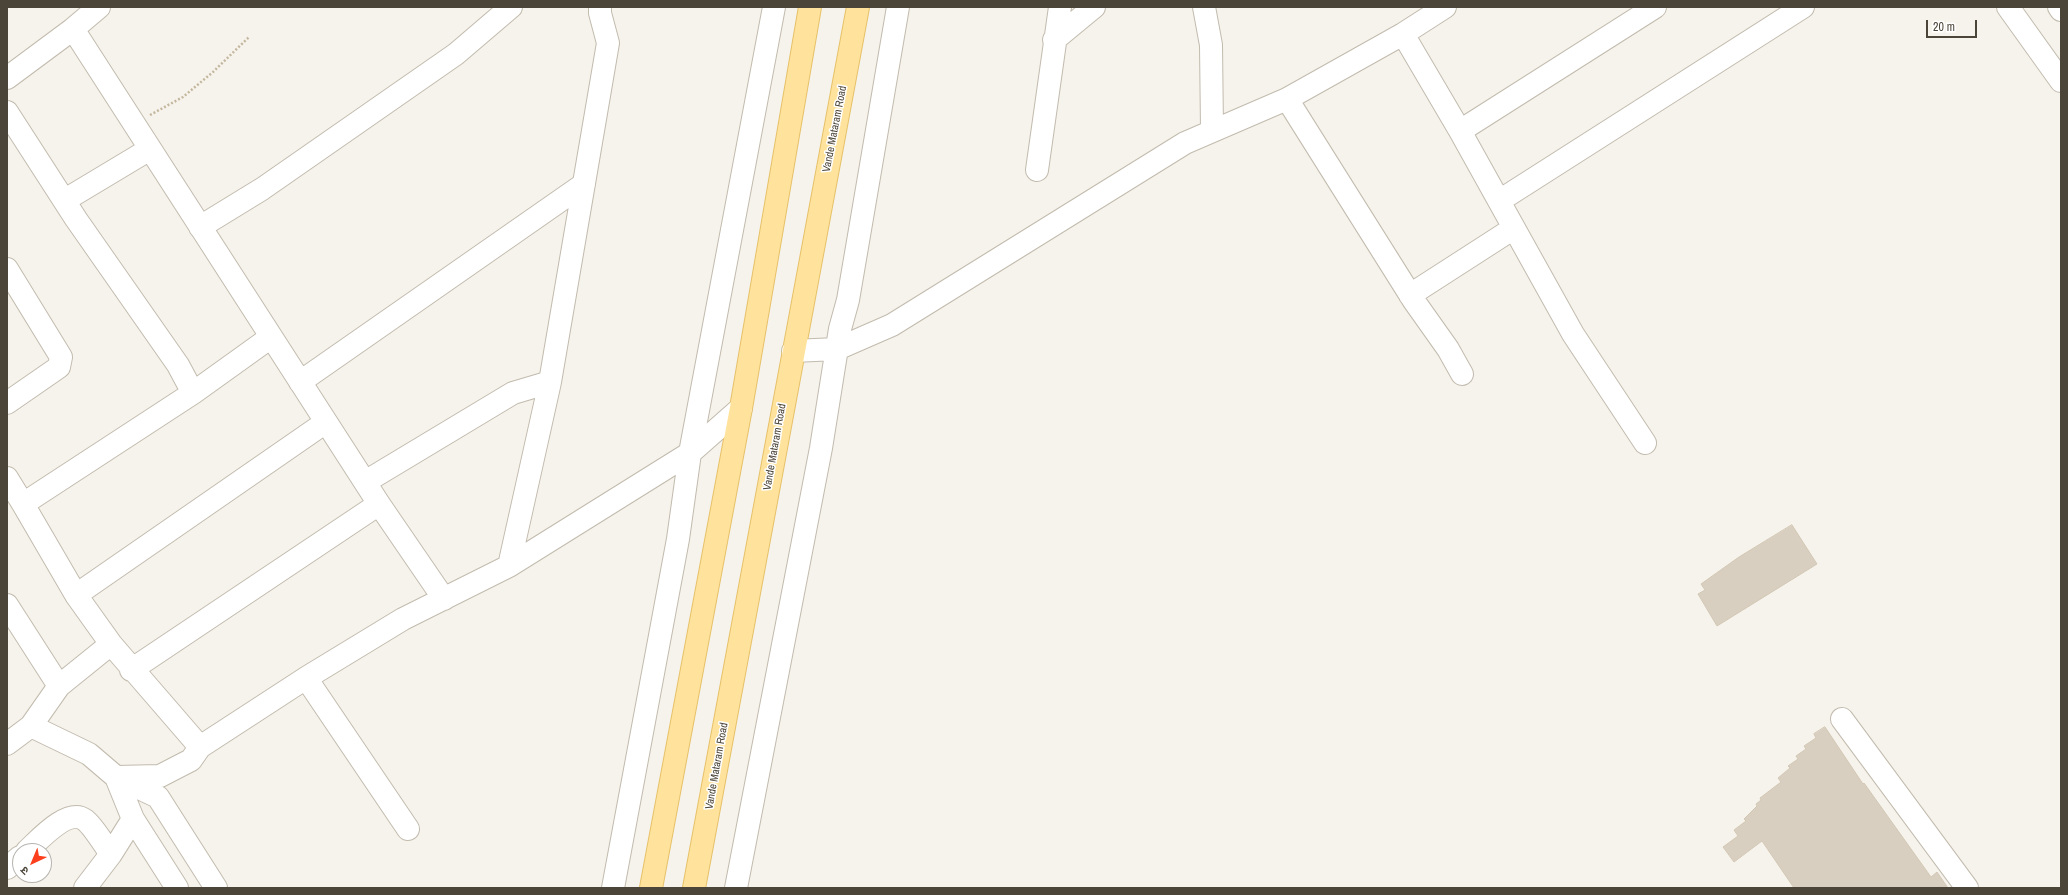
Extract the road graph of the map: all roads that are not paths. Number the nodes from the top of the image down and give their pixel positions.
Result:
1 (99, 7) edge
2 (511, 7) edge
3 (600, 7) edge
4 (774, 7) edge
5 (810, 7) edge
6 (858, 7) edge
7 (898, 7) edge
8 (1060, 7) edge
9 (1094, 7) edge
10 (1204, 7) edge
11 (1445, 7) edge
12 (1654, 7) edge
13 (1803, 7) edge
14 (2008, 7) edge
15 (2059, 7) edge
16 (2061, 10) edge
17 (73, 29) junction
18 (1403, 34) junction
19 (1054, 40) junction
20 (7, 78) edge
21 (2061, 81) edge
22 (1287, 99) junction
23 (7, 112) edge
24 (1212, 130) junction
25 (1460, 131) junction
26 (150, 149) junction
27 (1036, 170) dead end
28 (584, 184) junction
29 (65, 200) junction
30 (1499, 201) junction
31 (200, 226) junction
32 (1514, 228) junction
33 (10, 280) edge
34 (1410, 295) junction
35 (271, 337) junction
36 (837, 349) junction
37 (793, 351) junction
38 (1462, 374) dead end
39 (300, 382) junction
40 (550, 382) junction
41 (193, 393) junction
42 (7, 403) edge
43 (741, 408) junction
44 (326, 422) junction
45 (1645, 443) dead end
46 (690, 453) junction
47 (365, 482) junction
48 (12, 489) edge
49 (379, 504) junction
50 (509, 566) junction
51 (76, 596) junction
52 (444, 599) junction
53 (7, 605) edge
54 (111, 644) junction
55 (131, 670) junction
56 (306, 678) junction
57 (59, 686) junction
58 (1842, 719) dead end
59 (31, 726) junction
60 (7, 744) edge
61 (200, 747) junction
62 (116, 777) junction
63 (132, 819) junction
64 (408, 830) dead end
65 (36, 843) edge
66 (111, 854) junction
67 (85, 888) edge
68 (177, 888) edge
69 (216, 888) edge
70 (614, 888) edge
71 (652, 888) edge
72 (694, 888) edge
73 (736, 888) edge
74 (1967, 888) edge

1 - 17 street
2 - 31 street
3 - 28 street
4 - 46 street
5 - 43 main road
6 - 37 main road, Vande Mataram Road
7 - 36 street
8 - 19 street
9 - 19 street
10 - 24 street
11 - 18 street
12 - 25 street
13 - 30 street
14 - 21 street
15 - 16 street
17 - 20 street
17 - 26 street
18 - 22 street
18 - 25 street
19 - 27 street
22 - 24 street
22 - 34 street
23 - 29 street
24 - 36 street
25 - 30 street
26 - 29 street
26 - 31 street
28 - 39 street
28 - 40 street
29 - 41 street
30 - 32 street
31 - 35 street
32 - 34 street
32 - 45 street
33 - 42 street
34 - 38 street
35 - 39 street
35 - 41 street
36 - 37 street
36 - 73 street
37 - 72 main road, Vande Mataram Road
39 - 44 street
40 - 47 street
40 - 50 street
41 - 48 street
43 - 46 street
43 - 71 main road
44 - 47 street
44 - 51 street
46 - 50 street
46 - 70 street
47 - 49 street
48 - 51 street
49 - 52 street
49 - 55 street
50 - 52 street
51 - 54 street
52 - 56 street
53 - 57 street
54 - 55 street
54 - 57 street
55 - 61 street
56 - 61 street
56 - 64 street
57 - 59 street
58 - 74 street
59 - 60 street
59 - 62 street
61 - 62 street
62 - 63 street
62 - 69 street
63 - 66 street
63 - 68 street
65 - 66 street
66 - 67 street

